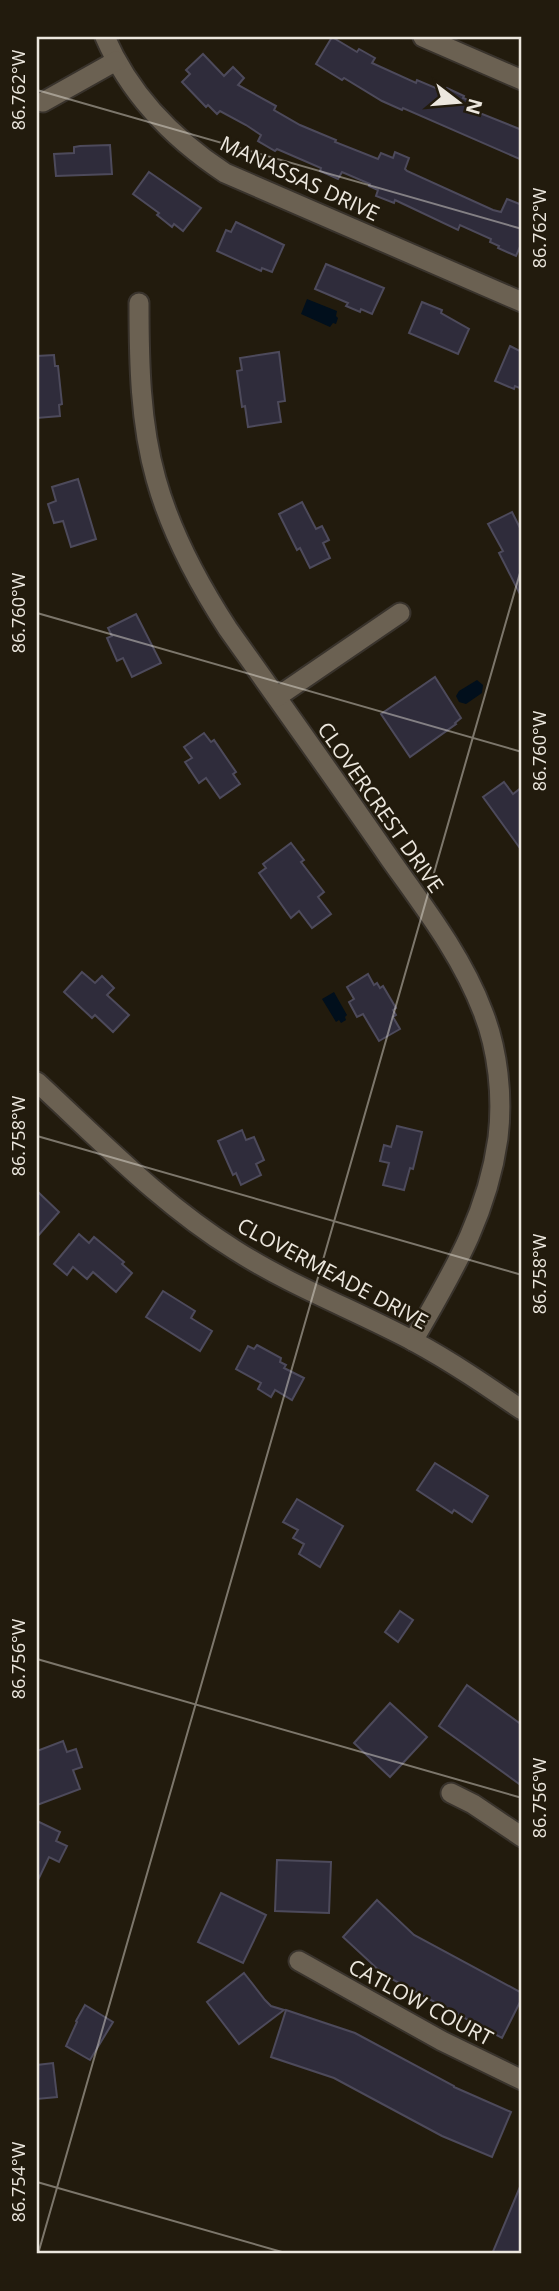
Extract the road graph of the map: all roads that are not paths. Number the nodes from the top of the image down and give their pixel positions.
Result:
1 (105, 37) edge
2 (423, 37) edge
3 (116, 61) junction
4 (522, 80) edge
5 (43, 102) dead end
6 (522, 302) edge
7 (139, 303) dead end
8 (400, 613) dead end
9 (277, 697) junction
10 (37, 1082) edge
11 (414, 1341) junction
12 (522, 1410) edge
13 (451, 1793) dead end
14 (522, 1837) edge
15 (299, 1961) dead end
16 (522, 2080) edge

1 - 3 street, MANASSAS DRIVE
2 - 4 street
3 - 5 street
3 - 6 street, MANASSAS DRIVE
7 - 9 street, CLOVERCREST DRIVE
8 - 9 street
9 - 11 street, CLOVERCREST DRIVE
10 - 11 street, CLOVERMEADE DRIVE
11 - 12 street, CLOVERMEADE DRIVE
13 - 14 street
15 - 16 street, CATLOW COURT

